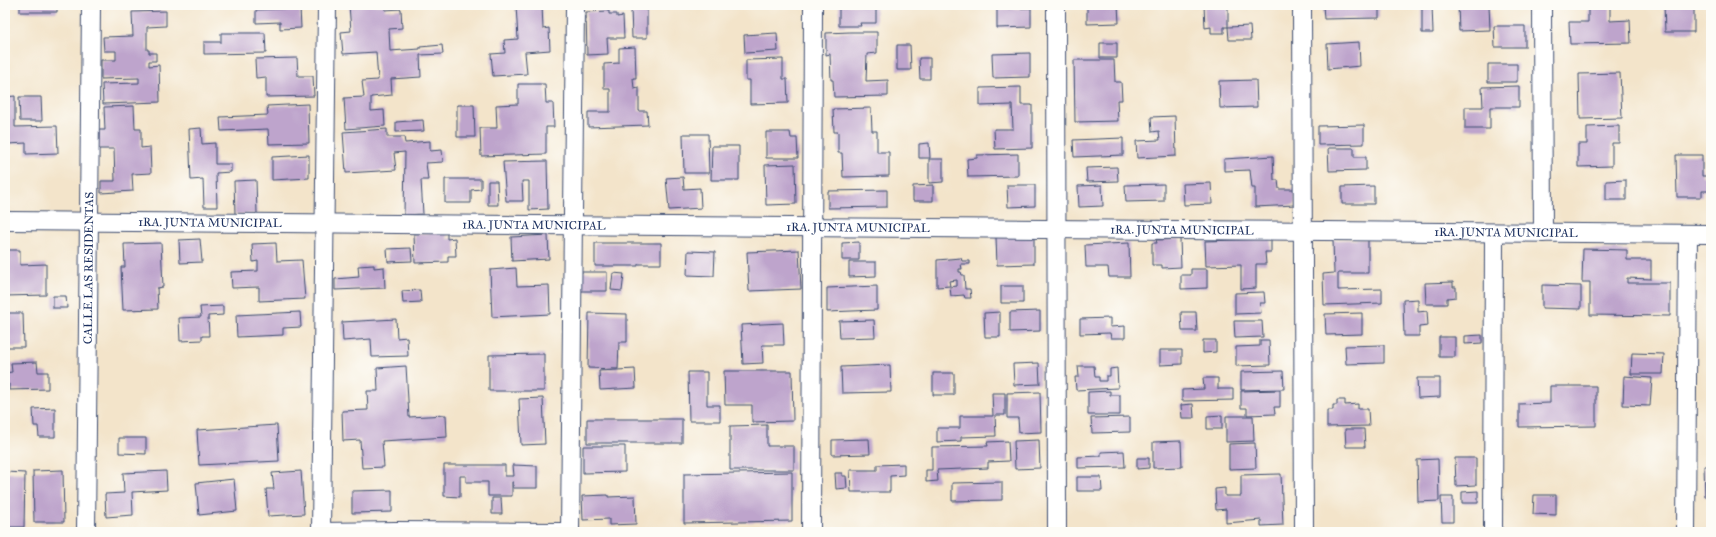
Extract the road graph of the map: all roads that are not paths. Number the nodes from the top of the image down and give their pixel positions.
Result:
1 (91, 5) edge
2 (327, 5) edge
3 (575, 5) edge
4 (812, 5) edge
5 (1056, 5) edge
6 (1302, 5) edge
7 (1542, 5) edge
8 (5, 222) edge
9 (88, 222) junction
10 (325, 224) junction
11 (573, 226) junction
12 (812, 228) junction
13 (1056, 229) junction
14 (1303, 231) junction
15 (1494, 233) junction
16 (1543, 233) junction
17 (1688, 234) junction
18 (1711, 234) edge
19 (418, 531) edge
20 (86, 532) edge
21 (321, 532) edge
22 (562, 532) edge
23 (570, 532) edge
24 (811, 532) edge
25 (1057, 532) edge
26 (1304, 532) edge
27 (1492, 532) edge
28 (1686, 532) edge

1 - 9 street, CALLE LAS RESIDENTAS
2 - 10 street
3 - 11 street
4 - 12 street
5 - 13 street
6 - 14 street
7 - 16 street
8 - 9 street, 1RA. JUNTA MUNICIPAL
9 - 10 street, 1RA. JUNTA MUNICIPAL
9 - 20 street, CALLE LAS RESIDENTAS
10 - 11 street, 1RA. JUNTA MUNICIPAL
10 - 21 street
11 - 12 street, 1RA. JUNTA MUNICIPAL
11 - 23 street
12 - 13 street, 1RA. JUNTA MUNICIPAL
12 - 24 street
13 - 14 street, 1RA. JUNTA MUNICIPAL
13 - 25 street
14 - 15 street, 1RA. JUNTA MUNICIPAL
14 - 26 street
15 - 16 street, 1RA. JUNTA MUNICIPAL
15 - 27 street
16 - 17 street, 1RA. JUNTA MUNICIPAL
17 - 18 street, 1RA. JUNTA MUNICIPAL
17 - 28 street
19 - 21 street
19 - 22 street

